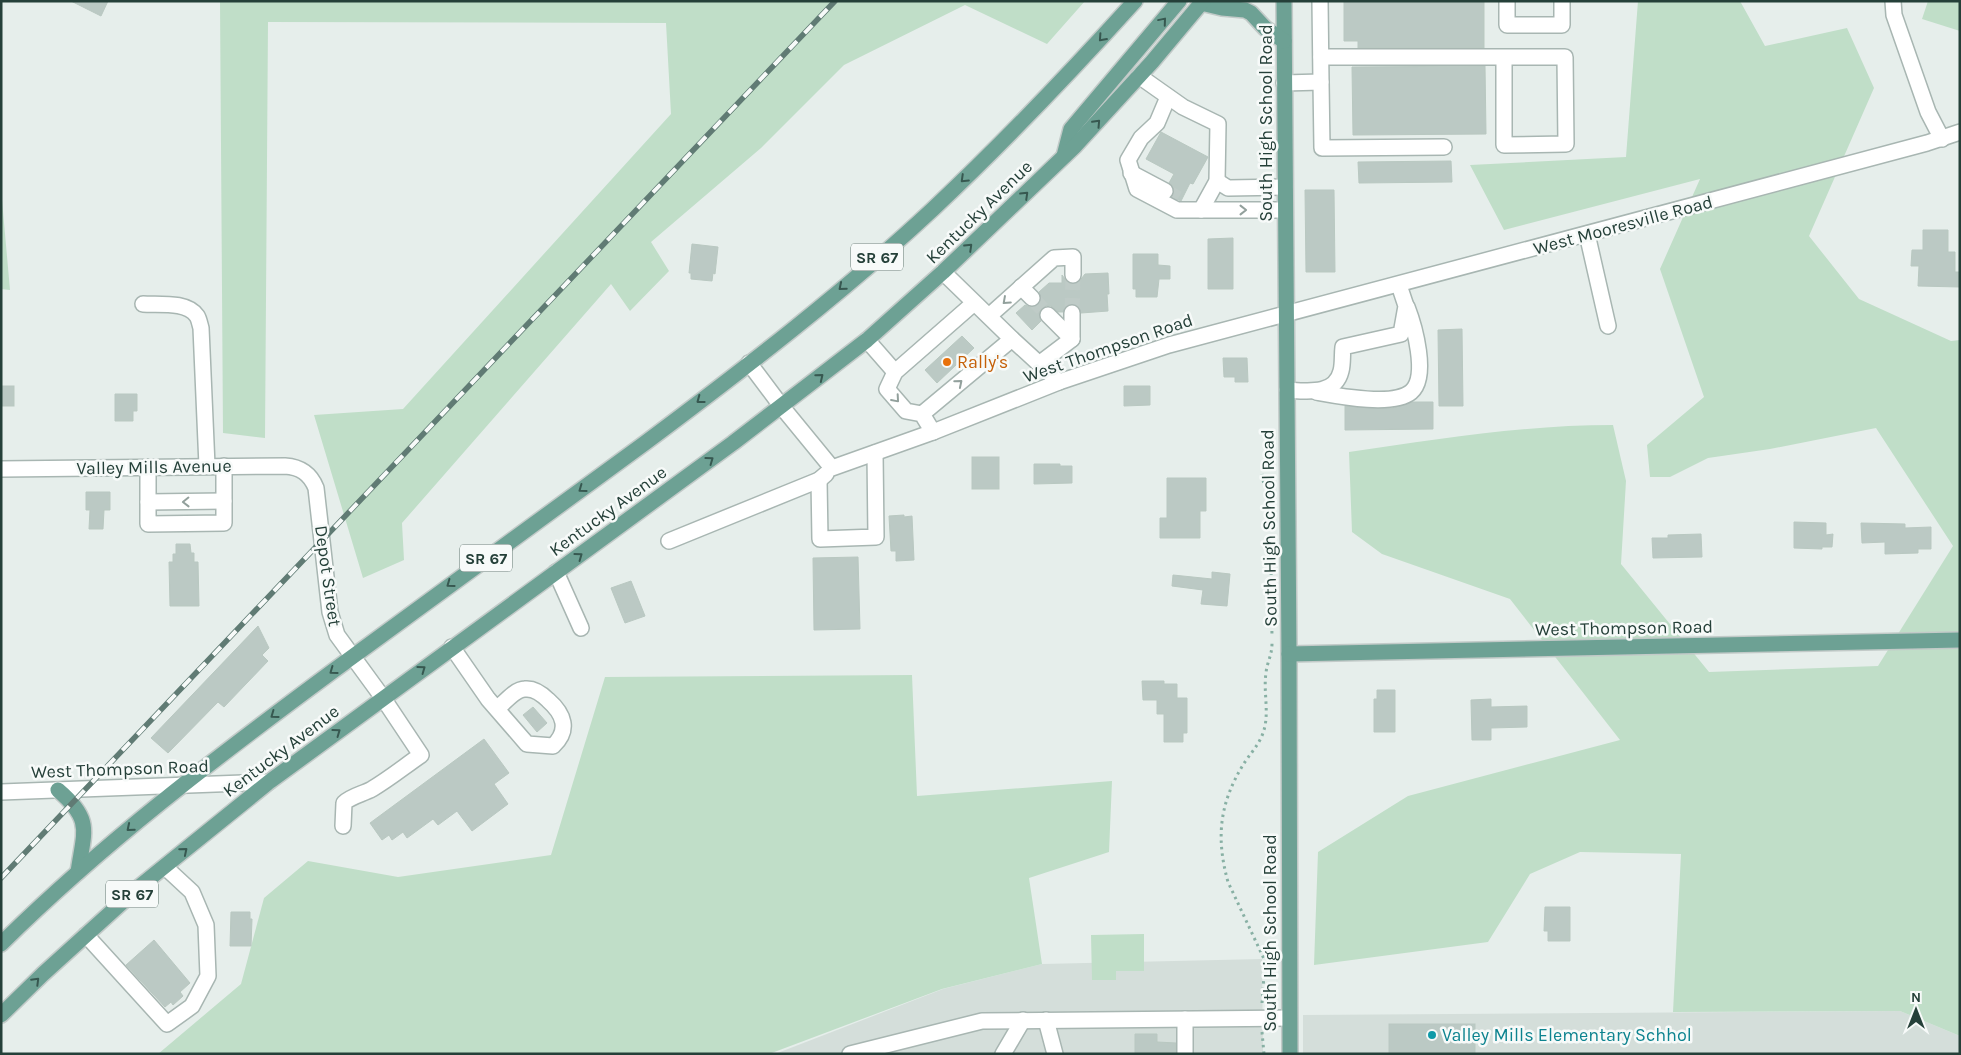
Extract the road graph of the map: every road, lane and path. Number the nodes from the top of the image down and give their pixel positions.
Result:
1 (1135, 1) edge
2 (1180, 1) edge
3 (1284, 1) edge
4 (1320, 1) edge
5 (1506, 1) edge
6 (1562, 1) edge
7 (1893, 1) edge
8 (1202, 2) edge
9 (1284, 41) junction
10 (1320, 57) junction
11 (1504, 57) junction
12 (1139, 76) junction
13 (1321, 82) junction
14 (1284, 83) junction
15 (1168, 98) junction
16 (1960, 132) edge
17 (1942, 139) junction
18 (1444, 147) dead end
19 (1063, 158) junction
20 (1131, 173) junction
21 (1216, 181) junction
22 (1284, 187) junction
23 (1165, 191) tunnel mouth
24 (1181, 200) tunnel mouth
25 (1201, 210) junction
26 (1285, 210) junction
27 (1587, 234) junction
28 (943, 272) junction
29 (1073, 275) tunnel mouth
30 (1399, 285) junction
31 (1022, 287) junction
32 (1032, 298) tunnel mouth
33 (974, 303) junction
34 (143, 304) dead end
35 (1406, 306) junction
36 (1072, 312) tunnel mouth
37 (1286, 313) junction
38 (1048, 315) tunnel mouth
39 (989, 316) junction
40 (1608, 326) dead end
41 (1012, 339) junction
42 (1072, 339) junction
43 (868, 340) junction
44 (750, 363) junction
45 (1039, 364) junction
46 (894, 372) junction
47 (1059, 382) junction
48 (1287, 390) junction
49 (1316, 392) junction
50 (782, 407) junction
51 (922, 414) junction
52 (933, 432) junction
53 (875, 453) junction
54 (206, 466) junction
55 (224, 466) junction
56 (148, 467) junction
57 (832, 468) junction
58 (1, 469) edge
59 (305, 472) joint
60 (1262, 474) dead end
61 (819, 480) junction
62 (224, 501) junction
63 (148, 502) junction
64 (1271, 520) dead end
65 (669, 541) dead end
66 (1271, 557) dead end
67 (556, 572) junction
68 (581, 628) dead end
69 (1960, 640) edge
70 (452, 647) junction
71 (1289, 654) junction
72 (352, 657) junction
73 (383, 698) junction
74 (497, 709) junction
75 (270, 782) junction
76 (181, 786) junction
77 (58, 790) junction
78 (1, 792) edge
79 (343, 826) dead end
80 (165, 866) junction
81 (78, 872) junction
82 (86, 935) junction
83 (1, 944) edge
84 (1262, 1005) dead end
85 (1, 1015) edge
86 (1289, 1018) junction
87 (1184, 1019) junction
88 (1023, 1020) junction
89 (1046, 1020) junction
90 (1262, 1028) dead end
91 (856, 1053) edge
92 (1003, 1054) edge
93 (1055, 1054) edge
94 (1185, 1054) edge
95 (1264, 1054) edge
96 (1290, 1054) edge

1 -> 44 main road, Kentucky Avenue / SR 67
19 -> 2 main road
3 - 9 main road, South High School Road
4 - 10 street
5 - 6 street
7 - 17 street
8 - 9 main road
8 - 12 main road, Kentucky Avenue / SR 67
9 - 14 main road, South High School Road
10 - 11 street
10 - 13 street
11 - 11 street
12 - 15 street
19 -> 12 main road, Kentucky Avenue / SR 67
13 - 14 street
13 - 18 street
14 - 22 main road, South High School Road
15 - 20 street
15 - 21 street
16 - 17 street, West Mooresville Road
17 - 27 street, West Mooresville Road
28 -> 19 main road, Kentucky Avenue / SR 67
20 - 23 street
20 - 25 street
21 - 22 street
21 - 25 street
22 - 26 main road, South High School Road
24 - 25 street
25 -> 26 street
26 - 37 main road, South High School Road
27 - 30 street, West Mooresville Road
27 - 40 street
28 - 33 street
28 - 43 main road, Kentucky Avenue / SR 67
29 - 31 street
30 - 35 street
30 - 37 street, West Mooresville Road
31 - 32 street
31 -> 39 street
33 - 39 street
33 - 46 street
34 - 54 street
35 - 49 street
35 - 49 street
36 - 42 street
37 - 47 street, West Thompson Road
37 - 48 main road, South High School Road
38 - 42 street
39 - 41 street
41 - 45 street
51 -> 41 street
42 - 45 street
43 - 46 street
50 -> 43 main road, Kentucky Avenue / SR 67
44 - 50 street
44 -> 72 main road, Kentucky Avenue / SR 67
45 - 47 street
46 -> 51 street
47 - 52 street, West Thompson Road
48 - 49 street
48 - 71 main road, South High School Road
50 - 57 street
67 -> 50 main road, Kentucky Avenue / SR 67
51 - 52 street
52 - 53 street, West Thompson Road
53 - 57 street, West Thompson Road
53 - 61 street
54 - 55 street, Valley Mills Avenue
54 - 56 street, Valley Mills Avenue
55 - 59 street, Valley Mills Avenue
55 - 62 street
56 - 58 street, Valley Mills Avenue
56 - 63 street
57 - 61 street, West Thompson Road
59 - 72 street, Depot Street
60 - 64 path
61 - 65 street, West Thompson Road
62 -> 63 street
62 - 63 street
66 - 84 path
67 - 68 street
67 - 70 main road, Kentucky Avenue / SR 67
69 - 71 main road, West Thompson Road
73 -> 70 main road, Kentucky Avenue / SR 67
70 - 74 street
71 - 86 main road, South High School Road
72 - 73 street, Depot Street
72 -> 76 main road, Kentucky Avenue / SR 67
75 -> 73 main road, Kentucky Avenue / SR 67
73 - 79 street, Depot Street
74 - 74 street
75 - 76 street, West Thompson Road
80 -> 75 main road, Kentucky Avenue / SR 67
76 - 77 street, West Thompson Road
76 -> 81 main road, Kentucky Avenue / SR 67
77 - 78 street, West Thompson Road
77 - 81 main road
80 - 82 main road, Kentucky Avenue / SR 67
80 - 82 street
81 - 83 main road, Kentucky Avenue / SR 67
85 -> 82 main road, Kentucky Avenue / SR 67
86 - 87 street
86 - 96 main road, South High School Road
87 - 89 street
87 - 94 street
88 - 89 street
88 - 91 street
88 - 92 street
89 - 93 street
90 - 95 path

